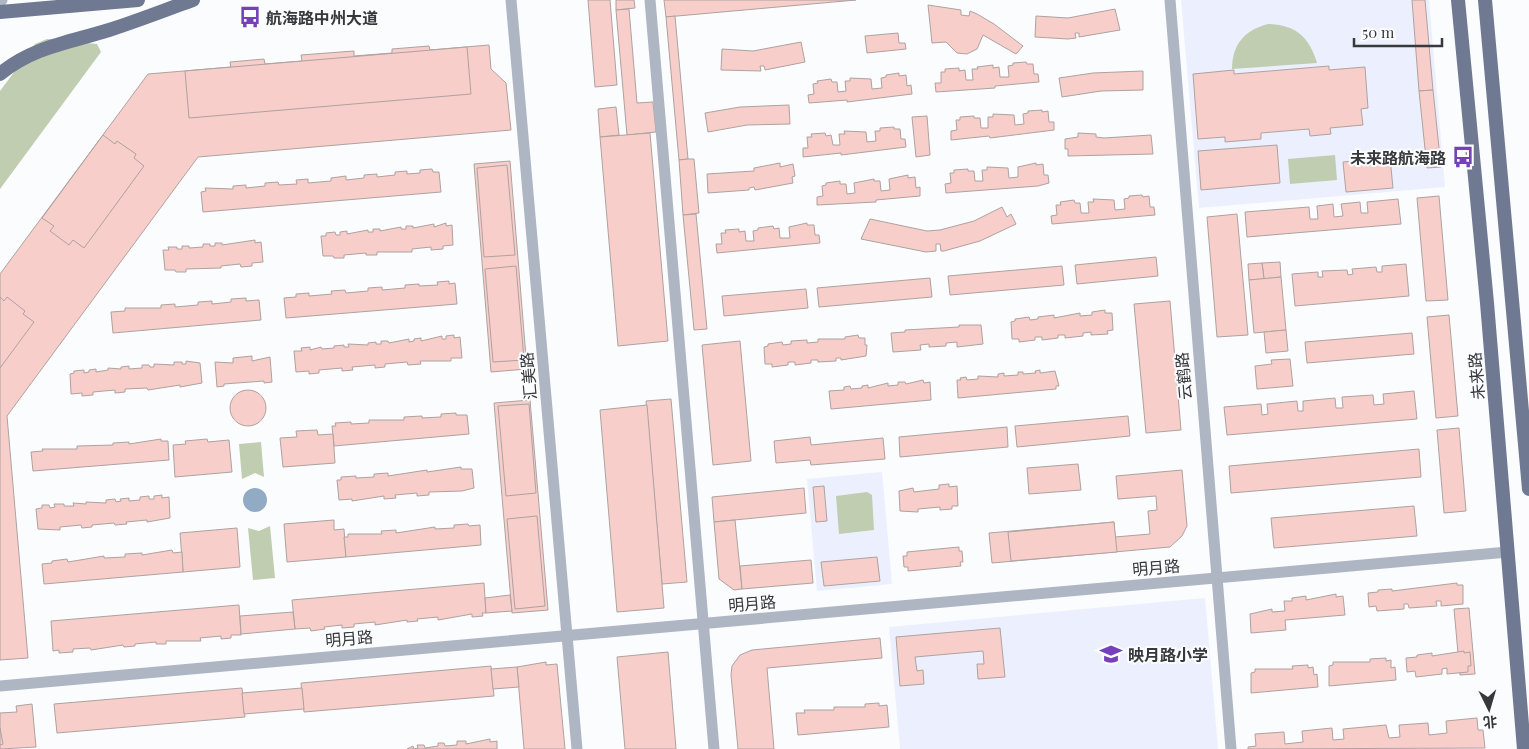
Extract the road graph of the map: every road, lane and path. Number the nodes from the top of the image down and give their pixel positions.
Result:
1 (2, 0) edge
2 (138, 0) edge
3 (192, 0) edge
4 (510, 0) edge
5 (650, 0) edge
6 (1170, 0) edge
7 (1458, 0) edge
8 (1485, 0) edge
9 (0, 3) edge
10 (0, 12) edge
11 (0, 74) edge
12 (1529, 489) edge
13 (1508, 552) junction
14 (1216, 578) junction
15 (704, 623) junction
16 (567, 635) junction
17 (0, 686) edge
18 (577, 749) edge
19 (714, 749) edge
20 (1231, 749) edge
21 (1524, 749) edge

1 - 9 street
2 - 10 main road
3 - 11 main road
4 - 16 street, 汇美路
5 - 15 street
6 - 14 street, 云鹤路
7 - 13 main road, 未来路
8 - 12 main road
13 - 14 street, 明月路
13 - 21 main road, 未来路
14 - 15 street, 明月路
14 - 20 street, 云鹤路
15 - 16 street, 明月路
15 - 19 street
16 - 17 street, 明月路
16 - 18 street, 汇美路

